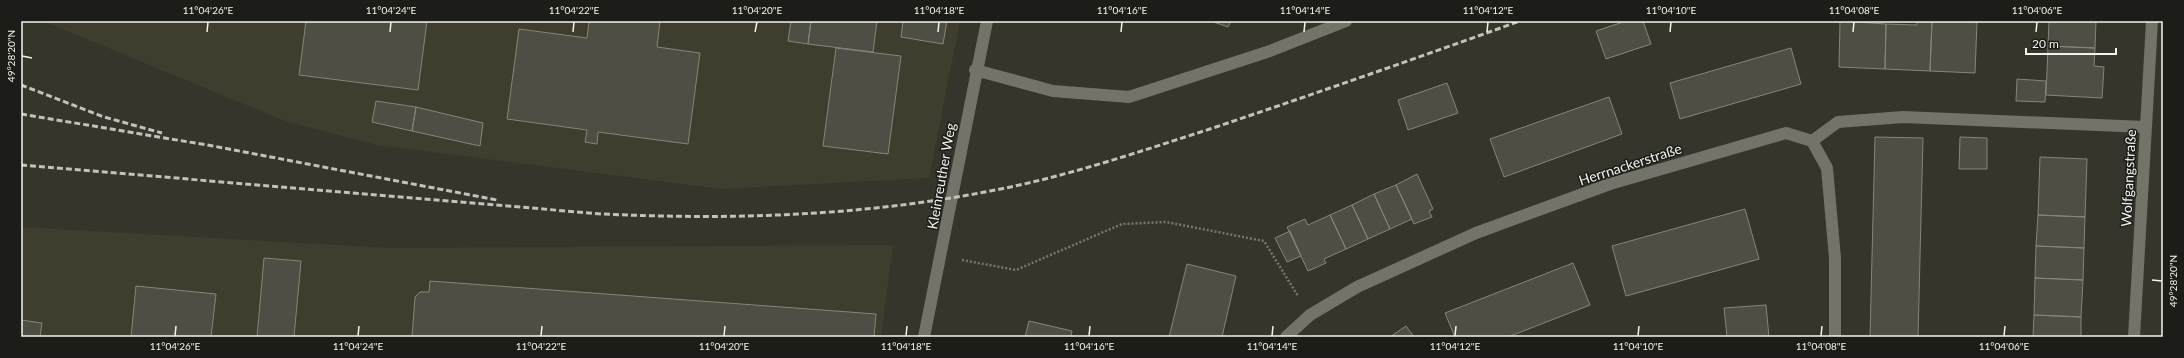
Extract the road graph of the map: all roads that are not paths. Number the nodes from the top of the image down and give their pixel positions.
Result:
1 (986, 21) edge
2 (1346, 21) edge
3 (2152, 21) edge
4 (975, 70) junction
5 (2145, 128) junction
6 (1812, 142) junction
7 (924, 337) edge
8 (1286, 337) edge
9 (1835, 337) edge
10 (2134, 337) edge

1 - 4 street, Kleinreuther Weg
2 - 4 street
3 - 5 street, Wolfgangstraße
4 - 7 street, Kleinreuther Weg
5 - 6 street
5 - 10 street, Wolfgangstraße
6 - 8 street, Herrnackerstraße
6 - 9 street

